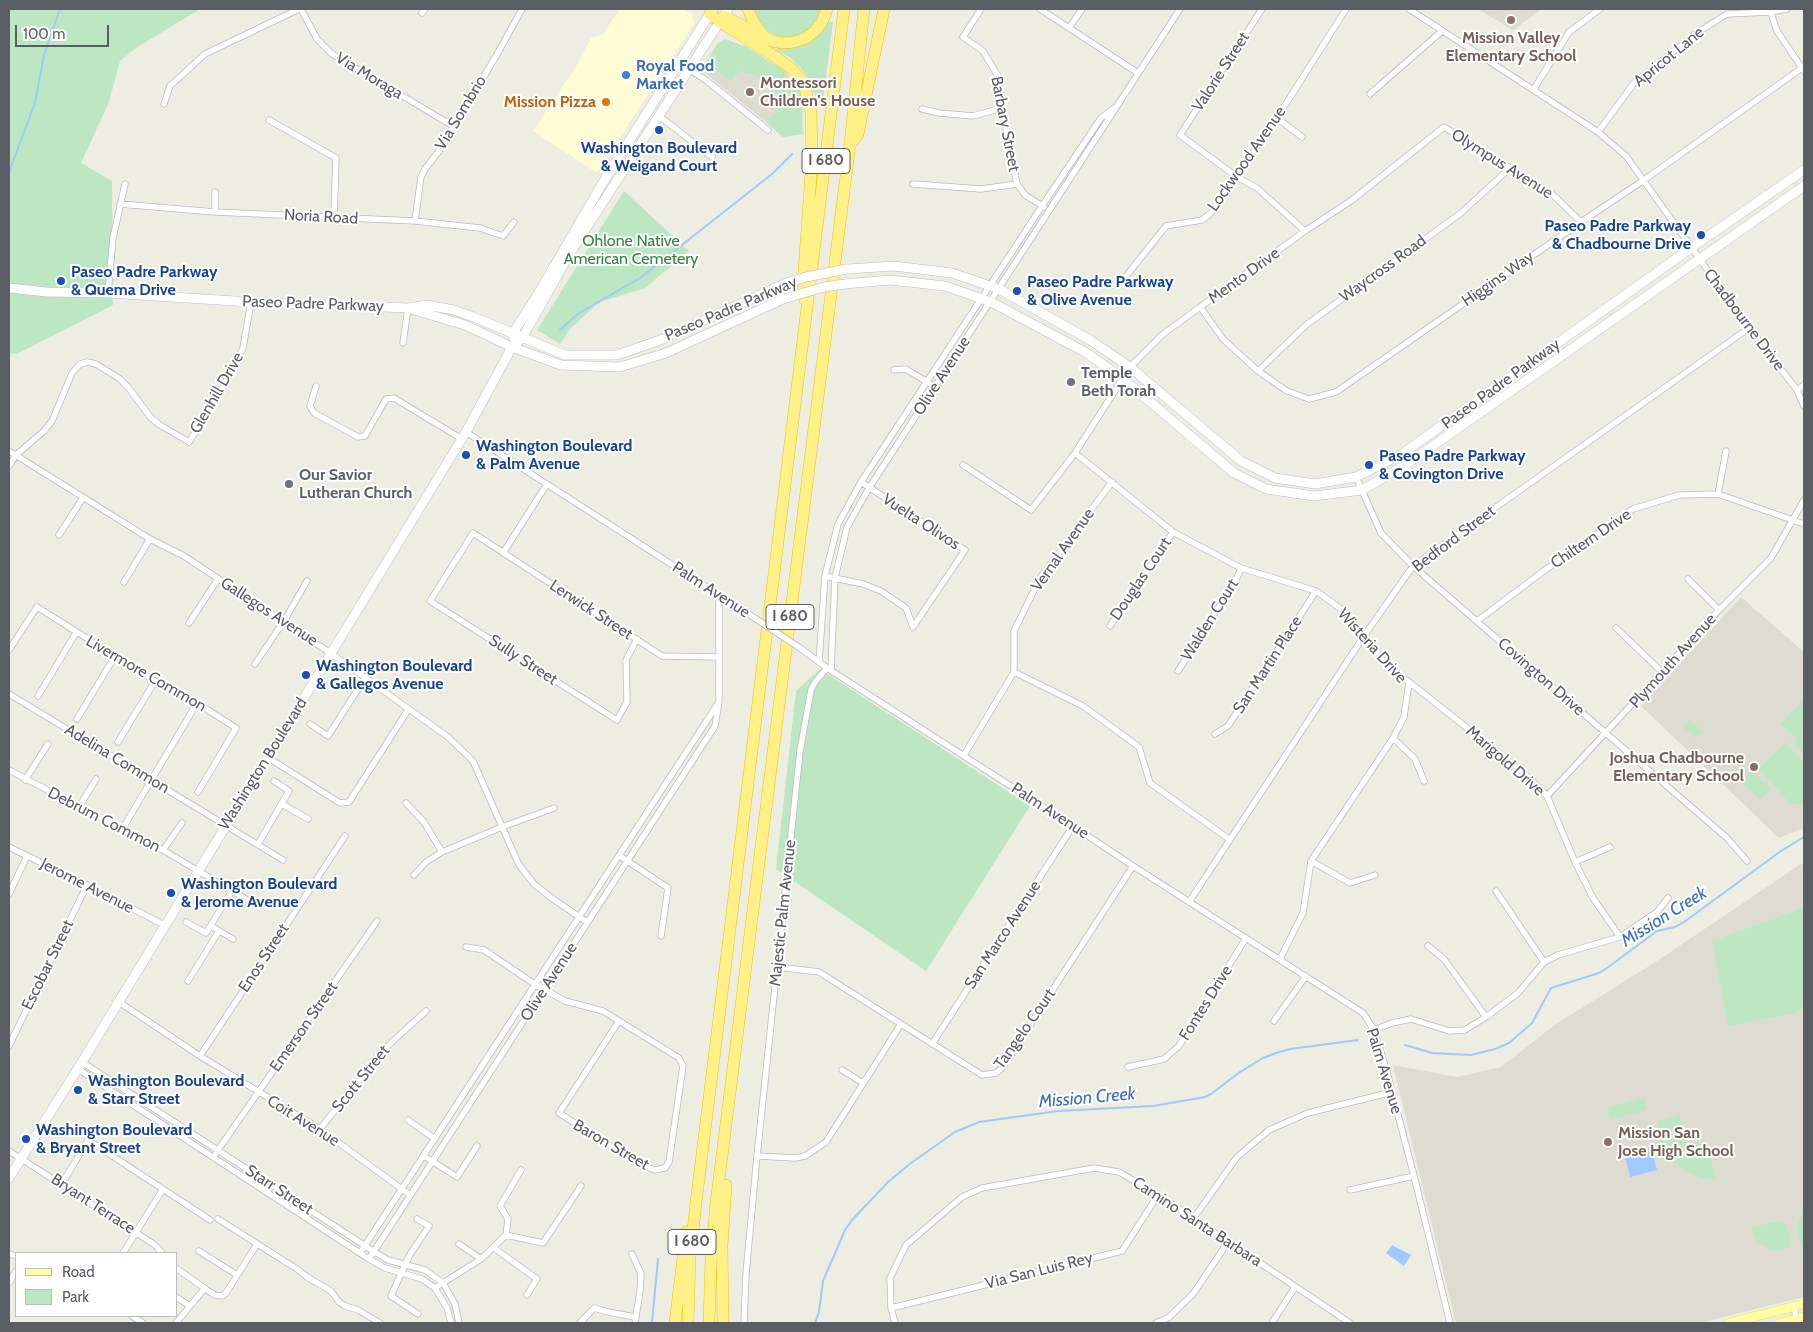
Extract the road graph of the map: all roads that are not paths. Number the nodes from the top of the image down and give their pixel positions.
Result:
1 (300, 9) edge
2 (522, 9) edge
3 (748, 9) edge
4 (827, 9) edge
5 (844, 9) edge
6 (864, 9) edge
7 (884, 9) edge
8 (981, 9) edge
9 (1040, 9) edge
10 (1082, 9) edge
11 (1180, 9) edge
12 (1262, 9) edge
13 (1346, 9) edge
14 (1409, 9) edge
15 (1600, 9) edge
16 (1787, 9) edge
17 (1770, 10) edge
18 (709, 11) edge
19 (724, 16) edge
20 (1069, 28) junction
21 (1442, 31) junction
22 (772, 41) junction
23 (689, 69) junction
24 (1803, 69) edge
25 (1138, 72) junction
26 (1534, 89) junction
27 (1370, 94) dead end
28 (164, 104) dead end
29 (1118, 105) junction
30 (1002, 108) junction
31 (922, 109) dead end
32 (660, 116) junction
33 (1277, 118) junction
34 (269, 120) dead end
35 (453, 126) junction
36 (1444, 127) joint
37 (768, 130) dead end
38 (1598, 132) junction
39 (1302, 137) dead end
40 (850, 144) junction
41 (712, 157) dead end
42 (1509, 168) junction
43 (1804, 170) edge
44 (1237, 177) junction
45 (1644, 180) junction
46 (126, 184) dead end
47 (913, 184) dead end
48 (1017, 184) junction
49 (1804, 186) edge
50 (215, 192) dead end
51 (120, 204) junction
52 (1042, 206) junction
53 (1048, 210) junction
54 (215, 212) junction
55 (334, 217) junction
56 (415, 221) junction
57 (514, 222) dead end
58 (1581, 222) junction
59 (1305, 231) junction
60 (1691, 248) junction
61 (1699, 259) junction
62 (1123, 280) dead end
63 (990, 286) junction
64 (9, 288) edge
65 (999, 289) junction
66 (108, 293) junction
67 (982, 298) junction
68 (251, 302) junction
69 (991, 302) junction
70 (408, 308) junction
71 (1201, 308) junction
72 (808, 313) junction
73 (1749, 328) junction
74 (513, 333) junction
75 (522, 338) junction
76 (403, 343) dead end
77 (512, 347) junction
78 (1130, 367) junction
79 (894, 370) dead end
80 (1258, 371) junction
81 (1122, 378) junction
82 (927, 382) junction
83 (1804, 385) edge
84 (316, 386) dead end
85 (934, 387) junction
86 (1797, 390) junction
87 (1804, 406) edge
88 (464, 436) junction
89 (9, 450) edge
90 (1726, 451) dead end
91 (1075, 453) junction
92 (16, 455) junction
93 (963, 465) dead end
94 (9, 466) edge
95 (1356, 477) junction
96 (861, 482) junction
97 (1112, 482) junction
98 (547, 484) junction
99 (869, 488) junction
100 (1362, 490) junction
101 (1718, 494) junction
102 (83, 498) junction
103 (1804, 500) edge
104 (1793, 520) junction
105 (1804, 524) edge
106 (1172, 532) junction
107 (59, 535) dead end
108 (150, 539) junction
109 (503, 553) junction
110 (1413, 566) junction
111 (1240, 568) junction
112 (825, 576) junction
113 (835, 578) junction
114 (218, 579) junction
115 (1688, 579) dead end
116 (307, 581) dead end
117 (124, 582) dead end
118 (1316, 591) junction
119 (719, 596) junction
120 (430, 600) joint
121 (1719, 610) junction
122 (284, 621) junction
123 (1477, 621) junction
124 (189, 623) dead end
125 (1110, 626) dead end
126 (1616, 628) dead end
127 (76, 633) junction
128 (1364, 636) junction
129 (636, 640) junction
130 (9, 650) edge
131 (332, 654) junction
132 (115, 656) junction
133 (719, 657) junction
134 (819, 662) junction
135 (256, 664) dead end
136 (829, 669) junction
137 (1178, 671) dead end
138 (1014, 672) junction
139 (1663, 673) junction
140 (365, 678) junction
141 (155, 681) junction
142 (1409, 682) junction
143 (9, 694) edge
144 (38, 696) dead end
145 (719, 701) junction
146 (197, 703) junction
147 (408, 710) junction
148 (77, 719) dead end
149 (310, 724) dead end
150 (1215, 734) dead end
151 (1606, 734) junction
152 (1393, 738) junction
153 (118, 742) dead end
154 (48, 744) dead end
155 (964, 755) junction
156 (267, 758) junction
157 (9, 770) edge
158 (96, 779) dead end
159 (152, 779) junction
160 (25, 780) junction
161 (1424, 781) dead end
162 (274, 782) dead end
163 (198, 792) dead end
164 (1547, 796) junction
165 (282, 804) junction
166 (406, 804) dead end
167 (79, 807) junction
168 (554, 808) dead end
169 (308, 819) dead end
170 (182, 823) dead end
171 (225, 825) junction
172 (1073, 826) junction
173 (502, 827) junction
174 (122, 828) junction
175 (346, 836) dead end
176 (1229, 839) junction
177 (258, 844) junction
178 (9, 847) edge
179 (1610, 847) dead end
180 (163, 850) junction
181 (442, 852) junction
182 (28, 856) junction
183 (620, 856) junction
184 (283, 860) dead end
185 (628, 861) junction
186 (1311, 861) junction
187 (1747, 861) dead end
188 (1574, 862) junction
189 (1132, 866) junction
190 (198, 870) junction
191 (414, 875) dead end
192 (1375, 876) dead end
193 (87, 885) junction
194 (232, 891) junction
195 (1496, 891) dead end
196 (9, 894) edge
197 (1668, 898) dead end
198 (1189, 902) junction
199 (256, 905) dead end
200 (580, 917) junction
201 (377, 921) dead end
202 (186, 922) dead end
203 (587, 922) junction
204 (164, 925) junction
205 (211, 926) junction
206 (219, 931) junction
207 (661, 936) dead end
208 (1620, 937) junction
209 (1246, 938) junction
210 (233, 939) dead end
211 (1428, 946) dead end
212 (466, 947) dead end
213 (1280, 959) junction
214 (1544, 962) junction
215 (778, 967) junction
216 (1306, 976) junction
217 (188, 981) dead end
218 (536, 985) junction
219 (544, 990) junction
220 (119, 1002) junction
221 (426, 1011) dead end
222 (1486, 1017) junction
223 (619, 1021) junction
224 (1274, 1021) dead end
225 (901, 1024) junction
226 (1374, 1030) junction
227 (932, 1044) junction
228 (9, 1046) edge
229 (200, 1056) junction
230 (80, 1065) junction
231 (1128, 1067) dead end
232 (842, 1070) dead end
233 (864, 1083) junction
234 (731, 1091) junction
235 (1392, 1092) junction
236 (259, 1093) junction
237 (408, 1120) dead end
238 (320, 1129) junction
239 (435, 1139) junction
240 (477, 1146) dead end
241 (218, 1150) junction
242 (9, 1151) edge
243 (424, 1156) junction
244 (757, 1156) junction
245 (214, 1157) junction
246 (21, 1158) junction
247 (431, 1161) junction
248 (701, 1162) junction
249 (521, 1170) dead end
250 (1414, 1176) junction
251 (9, 1178) edge
252 (62, 1184) junction
253 (581, 1186) dead end
254 (162, 1189) junction
255 (402, 1189) junction
256 (1350, 1190) dead end
257 (410, 1195) junction
258 (1158, 1195) junction
259 (417, 1218) dead end
260 (218, 1219) dead end
261 (1193, 1219) junction
262 (210, 1220) dead end
263 (135, 1232) junction
264 (506, 1235) junction
265 (1228, 1242) junction
266 (256, 1244) junction
267 (460, 1244) dead end
268 (365, 1246) junction
269 (494, 1248) junction
270 (199, 1251) dead end
271 (373, 1251) junction
272 (124, 1252) edge
273 (161, 1252) edge
274 (360, 1253) junction
275 (632, 1254) dead end
276 (368, 1259) junction
277 (481, 1259) junction
278 (405, 1265) junction
279 (178, 1269) edge
280 (403, 1273) junction
281 (237, 1276) junction
282 (443, 1283) junction
283 (1295, 1287) junction
284 (205, 1288) junction
285 (435, 1288) junction
286 (527, 1296) dead end
287 (178, 1298) edge
288 (1804, 1304) edge
289 (190, 1306) junction
290 (1794, 1307) junction
291 (892, 1308) junction
292 (418, 1314) dead end
293 (635, 1320) edge
294 (1799, 1320) edge
295 (176, 1323) edge
296 (380, 1323) edge
297 (451, 1323) edge
298 (459, 1323) edge
299 (580, 1323) edge
300 (675, 1323) edge
301 (688, 1323) edge
302 (709, 1323) edge
303 (723, 1323) edge
304 (744, 1323) edge
305 (895, 1323) edge
306 (1156, 1323) edge
307 (1272, 1323) edge
308 (1350, 1323) edge
309 (1450, 1323) edge
310 (1729, 1323) edge
311 (1780, 1323) edge

1 - 28 street
1 - 35 street, Via Moraga
2 - 35 street, Via Sombrio
3 - 22 highway
4 - 22 highway
5 - 72 highway, I 680
6 - 40 highway, I 680
7 - 40 highway
8 - 30 street, Barbary Street
9 - 20 street
10 - 20 street
11 - 25 street, Olive Avenue
12 - 44 street, Valorie Street
13 - 33 street, Lockwood Avenue
14 - 21 street, Chadbourne Drive
15 - 26 street
16 - 17 street, Apricot Lane
17 - 24 street
17 - 38 street, Apricot Lane
18 - 19 highway
18 - 74 main road, Washington Boulevard
19 - 22 highway
19 - 23 main road, Washington Boulevard
19 - 72 highway
20 - 25 street
21 - 26 street, Chadbourne Drive
21 - 27 street
23 - 32 main road, Washington Boulevard
23 - 37 street
24 - 45 street, Higgins Way
25 - 29 street, Olive Avenue
26 - 38 street, Chadbourne Drive
29 - 52 street, Olive Avenue
29 - 53 street, Olive Avenue
30 - 31 street
30 - 48 street, Barbary Street
32 - 41 street
32 - 75 main road, Washington Boulevard
33 - 39 street
33 - 44 street, Lockwood Avenue
34 - 55 street
35 - 56 street, Via Sombrio
36 - 42 street, Olympus Avenue
36 - 59 street, Mento Drive
38 - 45 street, Chadbourne Drive
40 - 234 highway, I 680
42 - 58 street, Olympus Avenue
42 - 80 street, Waycross Road
43 - 60 main road, Paseo Padre Parkway
44 - 59 street
44 - 62 street, Lockwood Avenue
45 - 58 street, Higgins Way
45 - 60 street, Chadbourne Drive
46 - 51 street
47 - 48 street
48 - 52 street, Barbary Street
49 - 61 main road, Paseo Padre Parkway
50 - 54 street
51 - 54 street, Noria Road
51 - 66 street
52 - 53 street, Barbary Street
52 - 63 street, Olive Avenue
53 - 65 street, Olive Avenue
54 - 55 street, Noria Road
55 - 56 street, Noria Road
56 - 57 street, Noria Road
58 - 80 street, Higgins Way
59 - 71 street, Mento Drive
60 - 61 street, Chadbourne Drive
60 - 95 main road, Paseo Padre Parkway
61 - 73 street, Chadbourne Drive
61 - 100 main road, Paseo Padre Parkway
63 - 65 main road, Paseo Padre Parkway
63 - 67 street, Olive Avenue
63 - 75 main road, Paseo Padre Parkway, bridge
64 - 66 main road, Paseo Padre Parkway
65 - 69 street, Olive Avenue
65 - 78 main road, Paseo Padre Parkway
66 - 68 main road, Paseo Padre Parkway
67 - 69 main road, Paseo Padre Parkway
67 - 77 main road, Paseo Padre Parkway, bridge
67 - 82 street, Olive Avenue
68 - 70 main road, Paseo Padre Parkway
68 - 92 street, Glenhill Drive
69 - 81 main road, Paseo Padre Parkway
69 - 85 street, Olive Avenue
70 - 74 main road, Paseo Padre Parkway
70 - 76 street
70 - 77 main road, Paseo Padre Parkway
71 - 78 street, Mento Drive
71 - 80 street, Higgins Way
72 - 248 highway, I 680
73 - 86 street, Chadbourne Drive
73 - 110 street, Bedford Street
74 - 75 main road, Paseo Padre Parkway
74 - 77 main road, Washington Boulevard
75 - 77 main road, Washington Boulevard
77 - 88 main road, Washington Boulevard
78 - 81 street, Mento Drive
78 - 95 main road, Paseo Padre Parkway
79 - 82 street
81 - 91 street, Mento Drive
81 - 100 main road, Paseo Padre Parkway
82 - 85 street
82 - 96 street, Olive Avenue
83 - 86 street
84 - 88 street, Palm Avenue
85 - 99 street, Olive Avenue
86 - 87 street, Chadbourne Drive
88 - 98 street, Palm Avenue
88 - 131 main road, Washington Boulevard
89 - 92 street, Gallegos Avenue
90 - 101 street
91 - 93 street, Mento Drive
91 - 97 street, Wisteria Drive
92 - 94 street
92 - 102 street, Gallegos Avenue
95 - 100 street, Covington Drive
96 - 99 street, Vuelta Olivos
96 - 112 street, Olive Avenue
97 - 106 street, Wisteria Drive
97 - 138 street, Vernal Avenue
98 - 109 street
98 - 119 street, Palm Avenue
99 - 113 street, Olive Avenue
99 - 113 street, Vuelta Olivos
100 - 110 street, Covington Drive
101 - 104 street, Chiltern Drive
101 - 123 street, Chiltern Drive
102 - 107 street
102 - 108 street, Gallegos Avenue
103 - 104 street
104 - 105 street, Chiltern Drive
104 - 121 street, Plymouth Avenue
106 - 111 street, Wisteria Drive
106 - 125 street, Douglas Court
108 - 114 street, Gallegos Avenue
108 - 117 street
109 - 120 street, Lerwick Street
109 - 129 street, Lerwick Street
110 - 123 street, Covington Drive
110 - 128 street, Bedford Street
111 - 118 street, Wisteria Drive
111 - 137 street, Walden Court
112 - 113 street, Vuelta Olivos
112 - 134 street, Olive Avenue
113 - 136 street, Olive Avenue
114 - 122 street, Gallegos Avenue
114 - 124 street
115 - 121 street
116 - 122 street
118 - 128 street, Wisteria Drive
118 - 150 street, San Martin Place
119 - 133 street, Olive Avenue
119 - 134 street, Palm Avenue, bridge
120 - 129 street, Sully Street
121 - 139 street, Plymouth Avenue
122 - 131 street, Gallegos Avenue
122 - 135 street
123 - 151 street, Covington Drive
126 - 139 street
127 - 130 street, Livermore Common
127 - 132 street, Livermore Common
127 - 144 street
128 - 142 street, Wisteria Drive
128 - 176 street, Bedford Street
129 - 133 street, Lerwick Street
131 - 140 street, Gallegos Avenue
131 - 156 main road, Washington Boulevard
132 - 141 street, Livermore Common
132 - 148 street
133 - 145 street, Olive Avenue
134 - 136 street, Palm Avenue
136 - 155 street, Palm Avenue
136 - 215 street, Majestic Palm Avenue
138 - 155 street
138 - 176 street
139 - 151 street, Plymouth Avenue
140 - 147 street, Gallegos Avenue
140 - 149 street
141 - 146 street, Livermore Common
141 - 153 street
142 - 152 street, Wisteria Drive
142 - 164 street, Marigold Drive
143 - 159 street, Adelina Common
145 - 183 street, Olive Avenue
145 - 185 street, Olive Avenue
146 - 159 street
146 - 163 street, Livermore Common
147 - 156 street
147 - 173 street, Gallegos Avenue
151 - 164 street, Plymouth Avenue
151 - 187 street, Covington Drive
152 - 161 street
152 - 186 street, Wisteria Drive
154 - 160 street
155 - 172 street, Palm Avenue
156 - 171 main road, Washington Boulevard
157 - 160 street, Debrum Common
158 - 167 street
159 - 171 street, Adelina Common
159 - 174 street
160 - 167 street, Debrum Common
162 - 165 street
164 - 188 street, Marigold Drive
165 - 169 street
165 - 177 street
166 - 181 street
167 - 174 street, Debrum Common
168 - 173 street
170 - 180 street
171 - 177 street, Adelina Common
171 - 190 main road, Washington Boulevard
172 - 189 street, Palm Avenue
172 - 227 street, San Marco Avenue
173 - 181 street
173 - 200 street, Gallegos Avenue
174 - 180 street, Debrum Common
175 - 229 street, Enos Street
176 - 198 street, Bedford Street
177 - 184 street, Adelina Common
178 - 182 street, Jerome Avenue
179 - 188 street
180 - 190 street, Debrum Common
181 - 191 street
182 - 193 street, Jerome Avenue
182 - 196 street
183 - 185 street
183 - 200 street, Olive Avenue
185 - 203 street, Olive Avenue
185 - 207 street
186 - 192 street
186 - 213 street, Wisteria Drive
188 - 208 street, Marigold Drive
189 - 198 street, Palm Avenue
189 - 227 street, Tangelo Court
190 - 194 street, Debrum Common
190 - 204 main road, Washington Boulevard
193 - 204 street, Jerome Avenue
193 - 228 street, Escobar Street
194 - 199 street, Debrum Common
194 - 205 street
195 - 214 street
197 - 208 street
198 - 209 street, Palm Avenue
200 - 203 street, Gallegos Avenue
200 - 218 street, Olive Avenue
201 - 236 street, Emerson Street
202 - 205 street
203 - 219 street, Olive Avenue
204 - 220 main road, Washington Boulevard
205 - 206 street
206 - 210 street
206 - 217 street
208 - 214 street
209 - 213 street, Palm Avenue
209 - 231 street, Fontes Drive
211 - 222 street
212 - 218 street
213 - 216 street, Palm Avenue
214 - 222 street
215 - 225 street, Tangelo Court
215 - 244 street, Majestic Palm Avenue
216 - 224 street
216 - 226 street, Palm Avenue
218 - 219 street
218 - 239 street, Olive Avenue
219 - 223 street
219 - 247 street, Olive Avenue
220 - 229 street, Coit Avenue
220 - 230 main road, Washington Boulevard
221 - 238 street, Scott Street
222 - 226 street
223 - 223 street, Baron Street
225 - 227 street, Tangelo Court
225 - 233 street
226 - 235 street, Palm Avenue
229 - 236 street, Coit Avenue
230 - 241 street, Starr Street
230 - 245 street, Starr Street
230 - 246 main road, Washington Boulevard
232 - 233 street
233 - 244 street
234 - 302 highway, I 680
234 - 303 highway
235 - 250 street, Palm Avenue
235 - 261 street
236 - 238 street, Coit Avenue
236 - 241 street, Emerson Street
237 - 239 street
238 - 255 street, Coit Avenue
239 - 243 street, Olive Avenue
240 - 247 street
241 - 245 street, Emerson Street
241 - 268 street, Starr Street
242 - 246 street, Bryant Terrace
243 - 247 street
243 - 255 street, Olive Avenue
244 - 304 street, Majestic Palm Avenue
245 - 274 street, Starr Street
246 - 251 main road, Washington Boulevard
246 - 252 street, Bryant Terrace
247 - 257 street, Olive Avenue
248 - 300 highway
248 - 301 highway, I 680
249 - 264 street
250 - 256 street
250 - 309 street, Palm Avenue
252 - 254 street
252 - 263 street, Bryant Terrace
253 - 264 street
254 - 262 street
254 - 263 street
255 - 257 street, Coit Avenue
255 - 268 street, Olive Avenue
257 - 271 street, Olive Avenue
258 - 261 street, Camino Santa Barbara
258 - 291 street, Via San Luis Rey
258 - 291 street, Camino Santa Barbara
259 - 278 street
260 - 266 street
261 - 265 street, Camino Santa Barbara
263 - 272 street
263 - 273 street, Bryant Terrace
264 - 269 street
265 - 283 street, Camino Santa Barbara
265 - 306 street
266 - 281 street
266 - 296 street
267 - 277 street
268 - 271 street, Starr Street
268 - 274 street, Olive Avenue
269 - 277 street
269 - 286 street
270 - 281 street
271 - 276 street, Olive Avenue
271 - 278 street, Starr Street
274 - 276 street, Starr Street
275 - 293 street
276 - 280 street, Starr Street
277 - 282 street
278 - 280 street
278 - 282 street, Starr Street
279 - 284 street
280 - 285 street, Starr Street
280 - 292 street
281 - 284 street
282 - 285 street
282 - 298 street, Starr Street
283 - 307 street
283 - 308 street, Camino Santa Barbara
284 - 289 street
285 - 297 street
287 - 289 street
288 - 290 main road
289 - 295 street
290 - 294 street
290 - 310 main road
291 - 305 street, Camino Santa Barbara
293 - 299 street
294 - 311 main road

